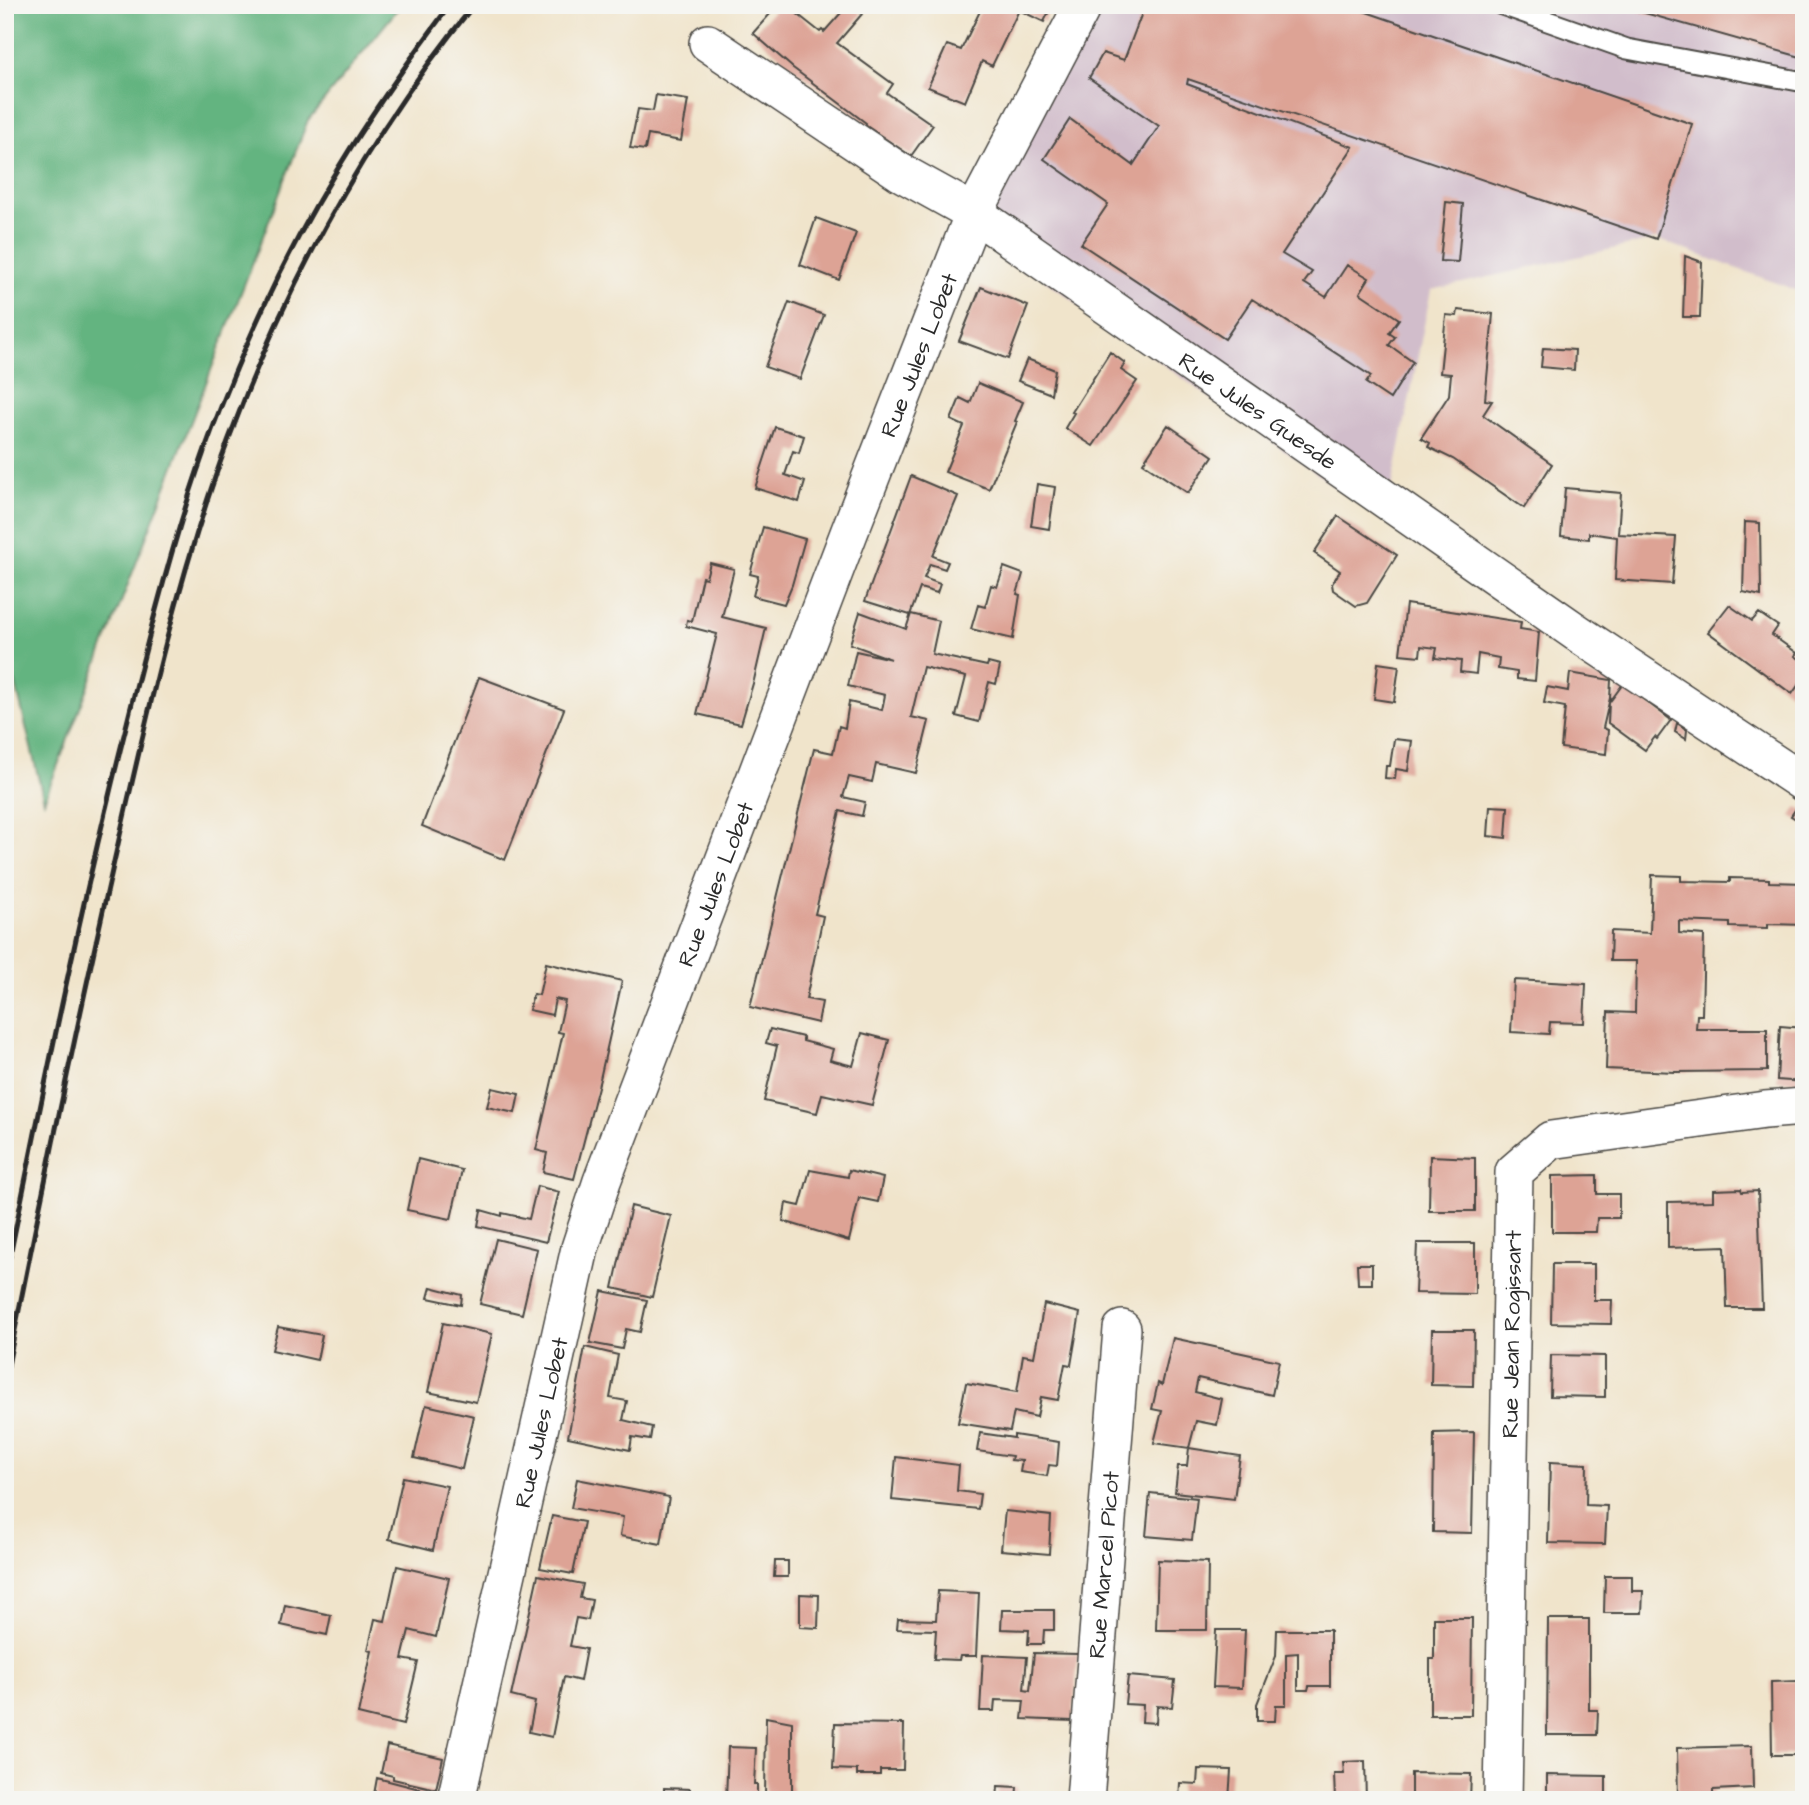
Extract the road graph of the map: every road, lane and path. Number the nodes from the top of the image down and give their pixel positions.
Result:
1 (1083, 5) edge
2 (1502, 5) edge
3 (708, 43) dead end
4 (1804, 82) edge
5 (974, 214) junction
6 (1804, 783) edge
7 (1804, 1107) edge
8 (1122, 1329) dead end
9 (456, 1800) edge
10 (1085, 1800) edge
11 (1503, 1800) edge

1 - 5 street, Rue Jules Lobet
2 - 4 lane
3 - 5 street, Rue Jules Guesde
5 - 6 street, Rue Jules Guesde
5 - 9 street, Rue Jules Lobet
7 - 11 street, Rue Jean Rogissart
8 - 10 street, Rue Marcel Picot

